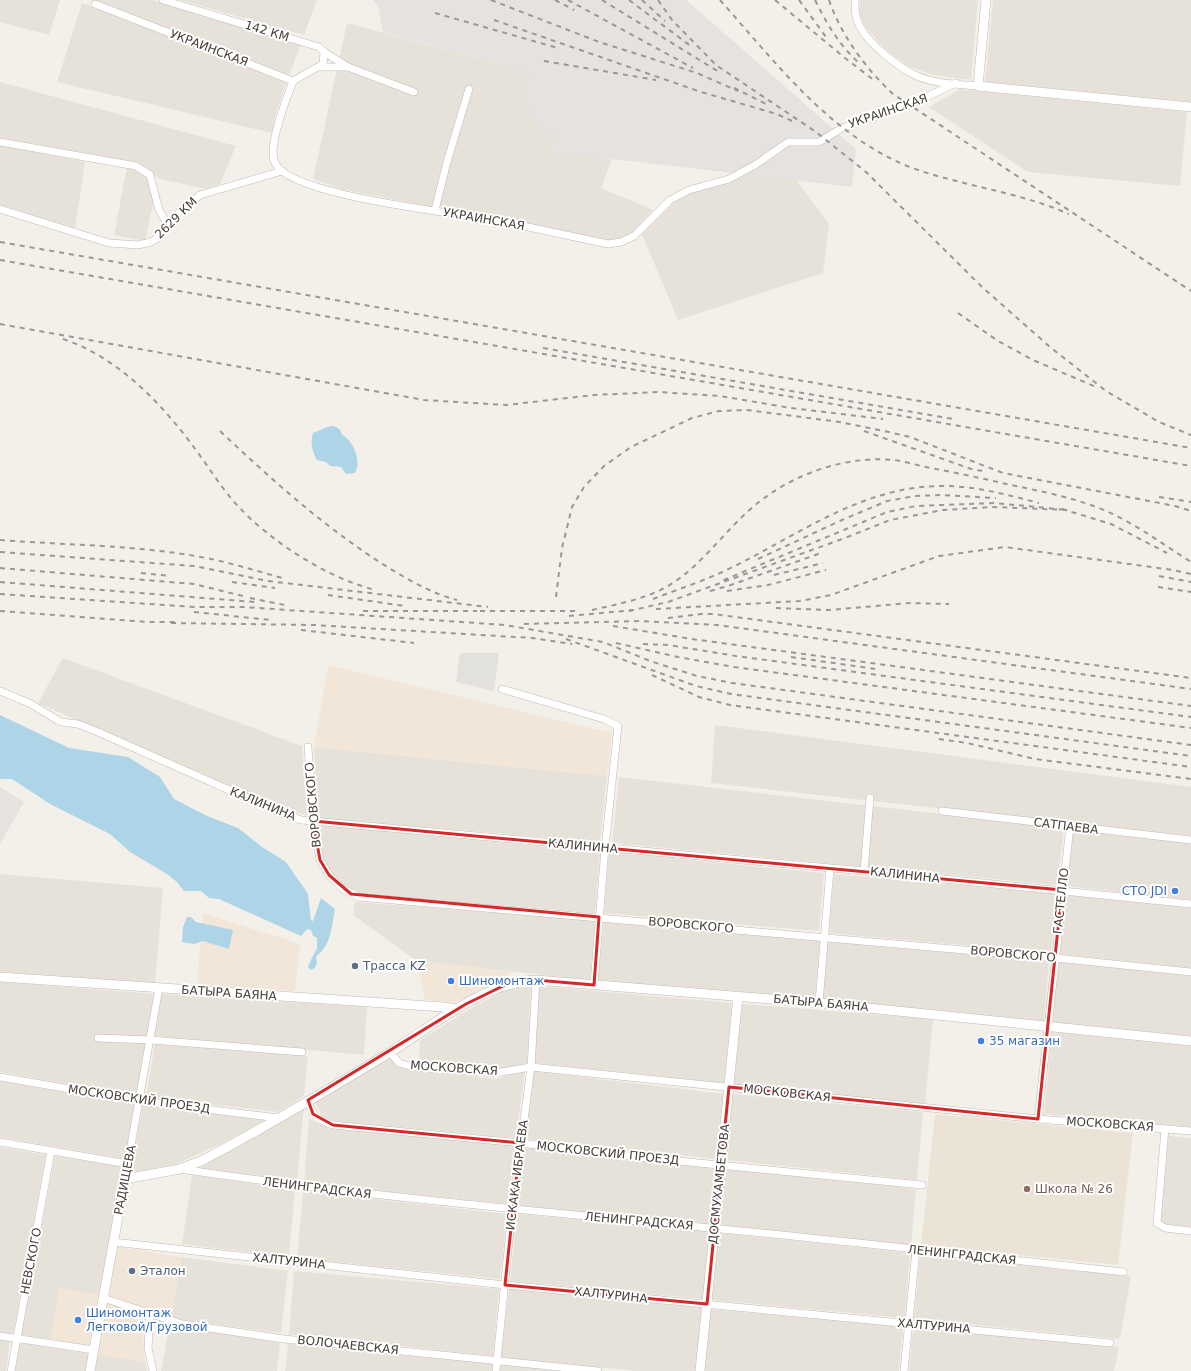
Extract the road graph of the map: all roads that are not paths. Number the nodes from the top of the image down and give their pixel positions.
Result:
1 (163, 0) edge
2 (856, 0) edge
3 (986, 0) edge
4 (95, 4) dead end
5 (324, 52) junction
6 (319, 67) junction
7 (348, 67) junction
8 (294, 81) junction
9 (956, 83) junction
10 (978, 86) junction
11 (469, 89) dead end
12 (414, 92) dead end
13 (1191, 107) edge
14 (0, 142) edge
15 (282, 171) junction
16 (0, 209) edge
17 (435, 210) junction
18 (168, 225) junction
19 (502, 689) dead end
20 (0, 691) edge
21 (308, 747) dead end
22 (870, 798) dead end
23 (942, 811) dead end
24 (313, 821) junction
25 (1070, 826) junction
26 (1191, 840) edge
27 (605, 848) junction
28 (830, 869) junction
29 (864, 871) junction
30 (1062, 890) junction
31 (1191, 904) edge
32 (599, 917) junction
33 (825, 937) junction
34 (1055, 958) junction
35 (1191, 972) edge
36 (0, 977) edge
37 (536, 980) junction
38 (594, 985) junction
39 (159, 988) junction
40 (738, 996) junction
41 (819, 1003) junction
42 (457, 1010) junction
43 (1048, 1026) junction
44 (98, 1038) dead end
45 (151, 1040) junction
46 (1191, 1041) edge
47 (302, 1052) dead end
48 (390, 1052) junction
49 (531, 1067) junction
50 (0, 1077) edge
51 (729, 1087) junction
52 (308, 1100) junction
53 (139, 1101) junction
54 (279, 1118) junction
55 (1038, 1119) junction
56 (1165, 1129) junction
57 (1191, 1131) edge
58 (0, 1142) edge
59 (520, 1143) junction
60 (51, 1151) junction
61 (128, 1164) junction
62 (721, 1165) junction
63 (180, 1169) junction
64 (125, 1179) junction
65 (922, 1185) dead end
66 (512, 1210) junction
67 (715, 1228) junction
68 (1191, 1231) edge
69 (113, 1242) junction
70 (916, 1250) junction
71 (1124, 1272) dead end
72 (505, 1285) junction
73 (103, 1298) junction
74 (707, 1304) junction
75 (150, 1315) junction
76 (909, 1324) junction
77 (0, 1336) edge
78 (16, 1339) junction
79 (1110, 1343) dead end
80 (94, 1350) junction
81 (497, 1360) junction
82 (11, 1371) edge
83 (90, 1371) edge
84 (153, 1371) edge
85 (496, 1371) edge
86 (598, 1371) edge
87 (700, 1371) edge
88 (904, 1371) edge

1 - 5 street, 142 КМ
2 - 9 street
3 - 10 street
4 - 8 street, УКРАИНСКАЯ
5 - 6 street
5 - 7 street, 142 КМ
6 - 7 street
6 - 8 street
7 - 12 street
8 - 15 street
9 - 10 street
9 - 17 street, УКРАИНСКАЯ
10 - 13 street
11 - 17 street
14 - 18 street
15 - 17 street, УКРАИНСКАЯ
15 - 18 street, 2629 КМ
16 - 18 street, 2629 КМ
19 - 27 street
20 - 24 street, КАЛИНИНА
21 - 24 street, ВОРОВСКОГО
22 - 29 street
23 - 25 street, САТПАЕВА
24 - 27 street, КАЛИНИНА
24 - 32 street, ВОРОВСКОГО
25 - 26 street, САТПАЕВА
25 - 30 street, ГАСТЕЛЛО
27 - 28 street, КАЛИНИНА
27 - 32 street
28 - 29 street, КАЛИНИНА
28 - 33 street
29 - 30 street, КАЛИНИНА
30 - 31 street, КАЛИНИНА
30 - 34 street, ГАСТЕЛЛО
32 - 33 street, ВОРОВСКОГО
32 - 38 street
33 - 34 street, ВОРОВСКОГО
33 - 41 street
34 - 35 street, ВОРОВСКОГО
34 - 43 street, ГАСТЕЛЛО
36 - 39 street, БАТЫРА БАЯНА
37 - 38 street, БАТЫРА БАЯНА
37 - 42 street, БАТЫРА БАЯНА
37 - 49 street, ИСКАКА ИБРАЕВА
38 - 40 street, БАТЫРА БАЯНА
39 - 42 street, БАТЫРА БАЯНА
39 - 45 street, РАДИЩЕВА
40 - 41 street, БАТЫРА БАЯНА
40 - 51 street, ДОСМУХАМБЕТОВА
41 - 43 street, БАТЫРА БАЯНА
42 - 48 street, БАТЫРА БАЯНА
43 - 46 street, БАТЫРА БАЯНА
43 - 55 street, ГАСТЕЛЛО
44 - 45 street
45 - 47 street
45 - 53 street, РАДИЩЕВА
48 - 49 street, МОСКОВСКАЯ
48 - 52 street, БАТЫРА БАЯНА
49 - 51 street, МОСКОВСКАЯ
49 - 59 street, ИСКАКА ИБРАЕВА
50 - 53 street, МОСКОВСКИЙ ПРОЕЗД
51 - 55 street, МОСКОВСКАЯ
51 - 62 street, ДОСМУХАМБЕТОВА
52 - 54 street, БАТЫРА БАЯНА
52 - 59 street, МОСКОВСКИЙ ПРОЕЗД
53 - 54 street, МОСКОВСКИЙ ПРОЕЗД
53 - 61 street, РАДИЩЕВА
54 - 63 street, БАТЫРА БАЯНА
55 - 56 street, МОСКОВСКАЯ
56 - 57 street, МОСКОВСКАЯ
56 - 68 street
58 - 60 street
59 - 62 street, МОСКОВСКИЙ ПРОЕЗД
59 - 66 street, ИСКАКА ИБРАЕВА
60 - 61 street
60 - 78 street, НЕВСКОГО
61 - 64 street, РАДИЩЕВА
62 - 65 street, МОСКОВСКИЙ ПРОЕЗД
62 - 67 street, ДОСМУХАМБЕТОВА
63 - 64 street, БАТЫРА БАЯНА
63 - 66 street, ЛЕНИНГРАДСКАЯ
64 - 69 street, РАДИЩЕВА
66 - 67 street, ЛЕНИНГРАДСКАЯ
66 - 72 street, ИСКАКА ИБРАЕВА
67 - 70 street, ЛЕНИНГРАДСКАЯ
67 - 74 street, ДОСМУХАМБЕТОВА
69 - 72 street, ХАЛТУРИНА
69 - 73 street, РАДИЩЕВА
70 - 71 street, ЛЕНИНГРАДСКАЯ
70 - 76 street
72 - 74 street, ХАЛТУРИНА
72 - 81 street, ИСКАКА ИБРАЕВА
73 - 75 street, ВОЛОЧАЕВСКАЯ
73 - 80 street, РАДИЩЕВА
74 - 76 street, ХАЛТУРИНА
74 - 87 street, ДОСМУХАМБЕТОВА
75 - 81 street, ВОЛОЧАЕВСКАЯ
75 - 84 street
76 - 79 street, ХАЛТУРИНА
76 - 88 street
77 - 78 street
78 - 80 street
78 - 82 street, НЕВСКОГО
80 - 83 street, РАДИЩЕВА
81 - 85 street, ИСКАКА ИБРАЕВА
81 - 86 street, ВОЛОЧАЕВСКАЯ

